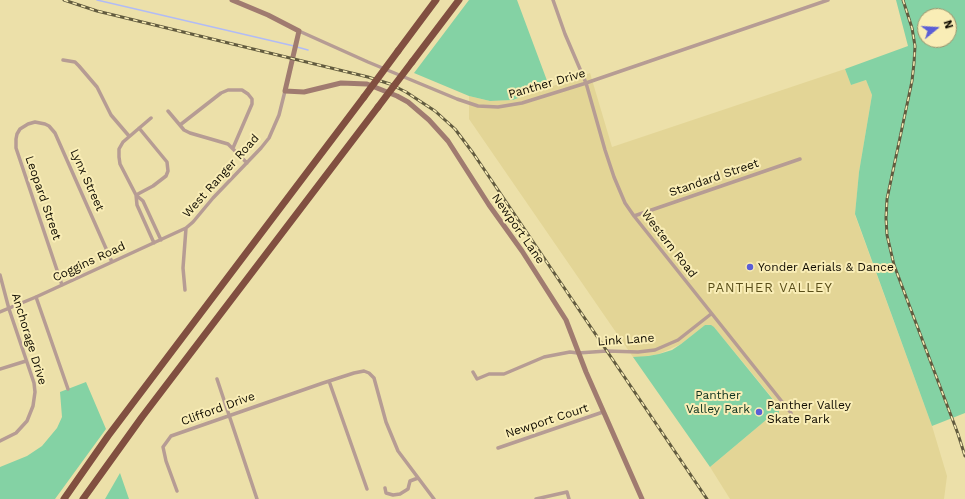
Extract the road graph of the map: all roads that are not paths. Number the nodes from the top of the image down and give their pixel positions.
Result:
1 (232, 0) edge
2 (436, 0) edge
3 (459, 0) edge
4 (554, 0) edge
5 (828, 0) edge
6 (814, 2) edge
7 (299, 31) junction
8 (63, 60) dead end
9 (586, 83) junction
10 (285, 91) junction
11 (168, 112) dead end
12 (151, 118) dead end
13 (30, 123) joint
14 (180, 125) junction
15 (139, 128) junction
16 (129, 136) junction
17 (233, 148) junction
18 (800, 159) dead end
19 (247, 163) junction
20 (136, 195) junction
21 (634, 216) junction
22 (186, 228) junction
23 (161, 240) junction
24 (154, 242) junction
25 (112, 262) junction
26 (0, 275) edge
27 (62, 285) junction
28 (185, 290) dead end
29 (36, 297) junction
30 (9, 309) junction
31 (0, 312) edge
32 (711, 314) junction
33 (578, 353) junction
34 (26, 361) junction
35 (0, 369) edge
36 (473, 372) dead end
37 (217, 379) dead end
38 (329, 381) junction
39 (68, 389) dead end
40 (603, 412) junction
41 (791, 413) dead end
42 (229, 415) junction
43 (0, 441) edge
44 (498, 448) dead end
45 (418, 478) junction
46 (385, 488) dead end
47 (367, 489) dead end
48 (177, 490) dead end
49 (64, 499) edge
50 (83, 499) edge
51 (257, 499) edge
52 (434, 499) edge
53 (536, 499) edge
54 (569, 499) edge
55 (642, 499) edge

1 - 7 street, Panther Drive
2 - 49 highway, bridge
3 - 50 highway, bridge
4 - 9 street, Western Road
5 - 6 street, Panther Drive
6 - 9 street, Panther Drive
7 - 9 street, Panther Drive
7 - 10 street, West Ranger Road
8 - 16 street
9 - 21 street, Western Road
10 - 19 street, West Ranger Road
10 - 33 street, Newport Lane
11 - 14 street
12 - 15 street
13 - 25 street, Lynx Street
13 - 27 street, Leopard Street
14 - 17 street
14 - 17 street
15 - 16 street
15 - 20 street
16 - 20 street
17 - 19 street
18 - 21 street, Standard Street
19 - 22 street, West Ranger Road
20 - 23 street
20 - 24 street
21 - 32 street, Western Road
22 - 23 street, Coggins Road
22 - 28 street, West Ranger Road
23 - 24 street, Coggins Road
24 - 25 street, Coggins Road
25 - 27 street, Coggins Road
26 - 30 street, Anchorage Drive
27 - 29 street, Coggins Road
29 - 30 street, Coggins Road
29 - 39 street
30 - 31 street, Coggins Road
30 - 34 street, Anchorage Drive
32 - 33 street, Link Lane
32 - 41 street, Western Road
33 - 36 street, Link Lane
33 - 40 street, Newport Lane
34 - 35 street
34 - 43 street, Anchorage Drive
37 - 42 street
38 - 42 street, Clifford Drive
38 - 45 street, Clifford Drive
38 - 47 street
40 - 44 street, Newport Court
40 - 55 street, Newport Lane
42 - 48 street, Clifford Drive
42 - 51 street
45 - 46 street
45 - 52 street
53 - 54 street

